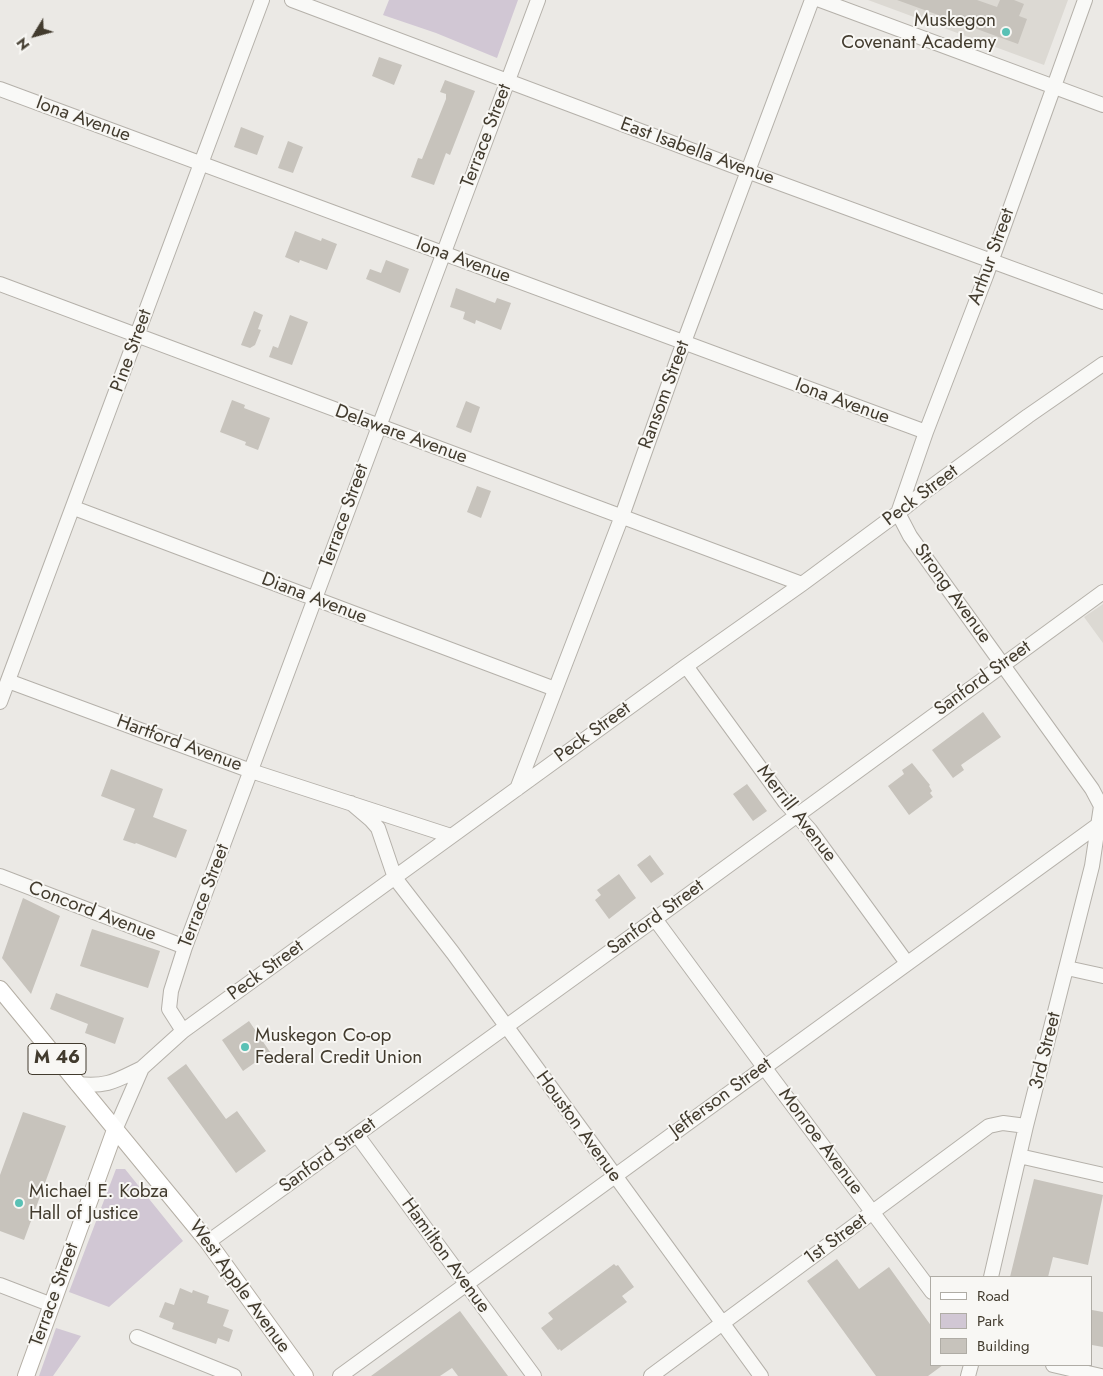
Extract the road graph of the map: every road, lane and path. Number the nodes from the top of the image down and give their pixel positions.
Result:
1 (262, 0) edge
2 (292, 0) edge
3 (538, 0) edge
4 (812, 0) edge
5 (820, 0) edge
6 (1085, 0) edge
7 (508, 81) junction
8 (1054, 87) junction
9 (0, 89) edge
10 (1103, 105) edge
11 (201, 164) junction
12 (748, 171) junction
13 (443, 253) junction
14 (991, 260) junction
15 (0, 284) edge
16 (1103, 302) edge
17 (138, 336) junction
18 (684, 343) junction
19 (1103, 364) edge
20 (378, 426) junction
21 (926, 432) junction
22 (74, 508) junction
23 (898, 513) junction
24 (622, 516) junction
25 (802, 584) junction
26 (1103, 592) edge
27 (314, 599) junction
28 (1003, 665) junction
29 (686, 666) junction
30 (8, 681) junction
31 (556, 689) junction
32 (0, 702) edge
33 (252, 771) junction
34 (517, 789) junction
35 (351, 803) junction
36 (798, 815) junction
37 (1101, 823) edge
38 (451, 836) junction
39 (0, 876) edge
40 (395, 878) junction
41 (655, 919) junction
42 (185, 947) junction
43 (908, 963) junction
44 (1067, 968) junction
45 (1103, 976) edge
46 (0, 988) edge
47 (505, 1027) junction
48 (183, 1031) junction
49 (142, 1068) junction
50 (764, 1068) junction
51 (77, 1084) junction
52 (1026, 1126) junction
53 (114, 1130) junction
54 (357, 1135) junction
55 (1019, 1156) junction
56 (1103, 1175) edge
57 (614, 1176) junction
58 (873, 1213) junction
59 (208, 1242) junction
60 (991, 1276) edge
61 (0, 1285) edge
62 (466, 1285) junction
63 (930, 1289) edge
64 (52, 1305) junction
65 (722, 1323) junction
66 (137, 1337) dead end
67 (1058, 1366) edge
68 (26, 1376) edge
69 (234, 1376) edge
70 (305, 1376) edge
71 (340, 1376) edge
72 (534, 1376) edge
73 (652, 1376) edge
74 (761, 1376) edge
75 (1101, 1376) edge

1 - 11 street, Pine Street
2 - 7 street, East Isabella Avenue
3 - 7 street, Terrace Street
4 - 12 street, Ransom Street
5 - 8 street
6 - 8 street, Arthur Street
7 - 12 street, East Isabella Avenue
7 - 13 street, Terrace Street
8 - 10 street
8 - 14 street, Arthur Street
9 - 11 street, Iona Avenue
11 - 13 street, Iona Avenue
11 - 17 street, Pine Street
12 - 14 street, East Isabella Avenue
12 - 18 street, Ransom Street
13 - 18 street, Iona Avenue
13 - 20 street, Terrace Street
14 - 16 street, East Isabella Avenue
14 - 21 street, Arthur Street
15 - 17 street, Delaware Avenue
17 - 20 street, Delaware Avenue
17 - 22 street, Pine Street
18 - 21 street, Iona Avenue
18 - 24 street, Ransom Street
19 - 23 street, Peck Street
20 - 24 street, Delaware Avenue
20 - 27 street, Terrace Street
21 - 23 street, Arthur Street
22 - 27 street, Diana Avenue
22 - 30 street, Pine Street
23 - 25 street, Peck Street
23 - 28 street, Strong Avenue
24 - 25 street, Delaware Avenue
24 - 31 street, Ransom Street
25 - 29 street, Peck Street
26 - 28 street, Sanford Street
27 - 31 street, Diana Avenue
27 - 33 street, Terrace Street
28 - 36 street, Sanford Street
28 - 37 street, Strong Avenue
29 - 34 street, Peck Street
29 - 36 street, Merrill Avenue
30 - 32 street, Pine Street
30 - 33 street, Hartford Avenue
31 - 34 street, Ransom Street
33 - 35 street, Hartford Avenue
33 - 42 street, Terrace Street
34 - 38 street, Peck Street
35 - 38 street, Hartford Avenue
35 - 40 street, Hartford Avenue
36 - 41 street, Sanford Street
36 - 43 street, Merrill Avenue
37 - 43 street, Jefferson Street
37 - 44 street, 3rd Street
38 - 40 street, Peck Street
39 - 42 street, Concord Avenue
40 - 47 street, Houston Avenue
40 - 48 street, Peck Street
41 - 47 street, Sanford Street
41 - 50 street, Monroe Avenue
42 - 48 street, Terrace Street
43 - 50 street, Jefferson Street
44 - 45 street
44 - 52 street, 3rd Street
46 - 51 main road, M 46
47 - 54 street, Sanford Street
47 - 57 street, Houston Avenue
48 - 49 street, Peck Street
49 - 51 street
49 - 53 street, Peck Street
50 - 57 street, Jefferson Street
50 - 58 street, Monroe Avenue
51 - 53 main road, M 46
52 - 55 street, 3rd Street
52 - 58 street, 1st Street
53 - 59 main road, West Apple Avenue / M 46
53 - 64 main road, Terrace Street
54 - 59 street, Sanford Street
54 - 62 street, Hamilton Avenue
55 - 56 street
55 - 60 street, 3rd Street
57 - 62 street, Jefferson Street
57 - 65 street, Houston Avenue
58 - 63 street, Monroe Avenue
58 - 65 street, 1st Street
59 - 70 main road, West Apple Avenue / M 46
61 - 64 street
62 - 71 street, Jefferson Street
62 - 72 street, Hamilton Avenue
64 - 68 main road, Terrace Street
65 - 73 street, 1st Street
65 - 74 street, Houston Avenue
66 - 69 street
67 - 75 street

